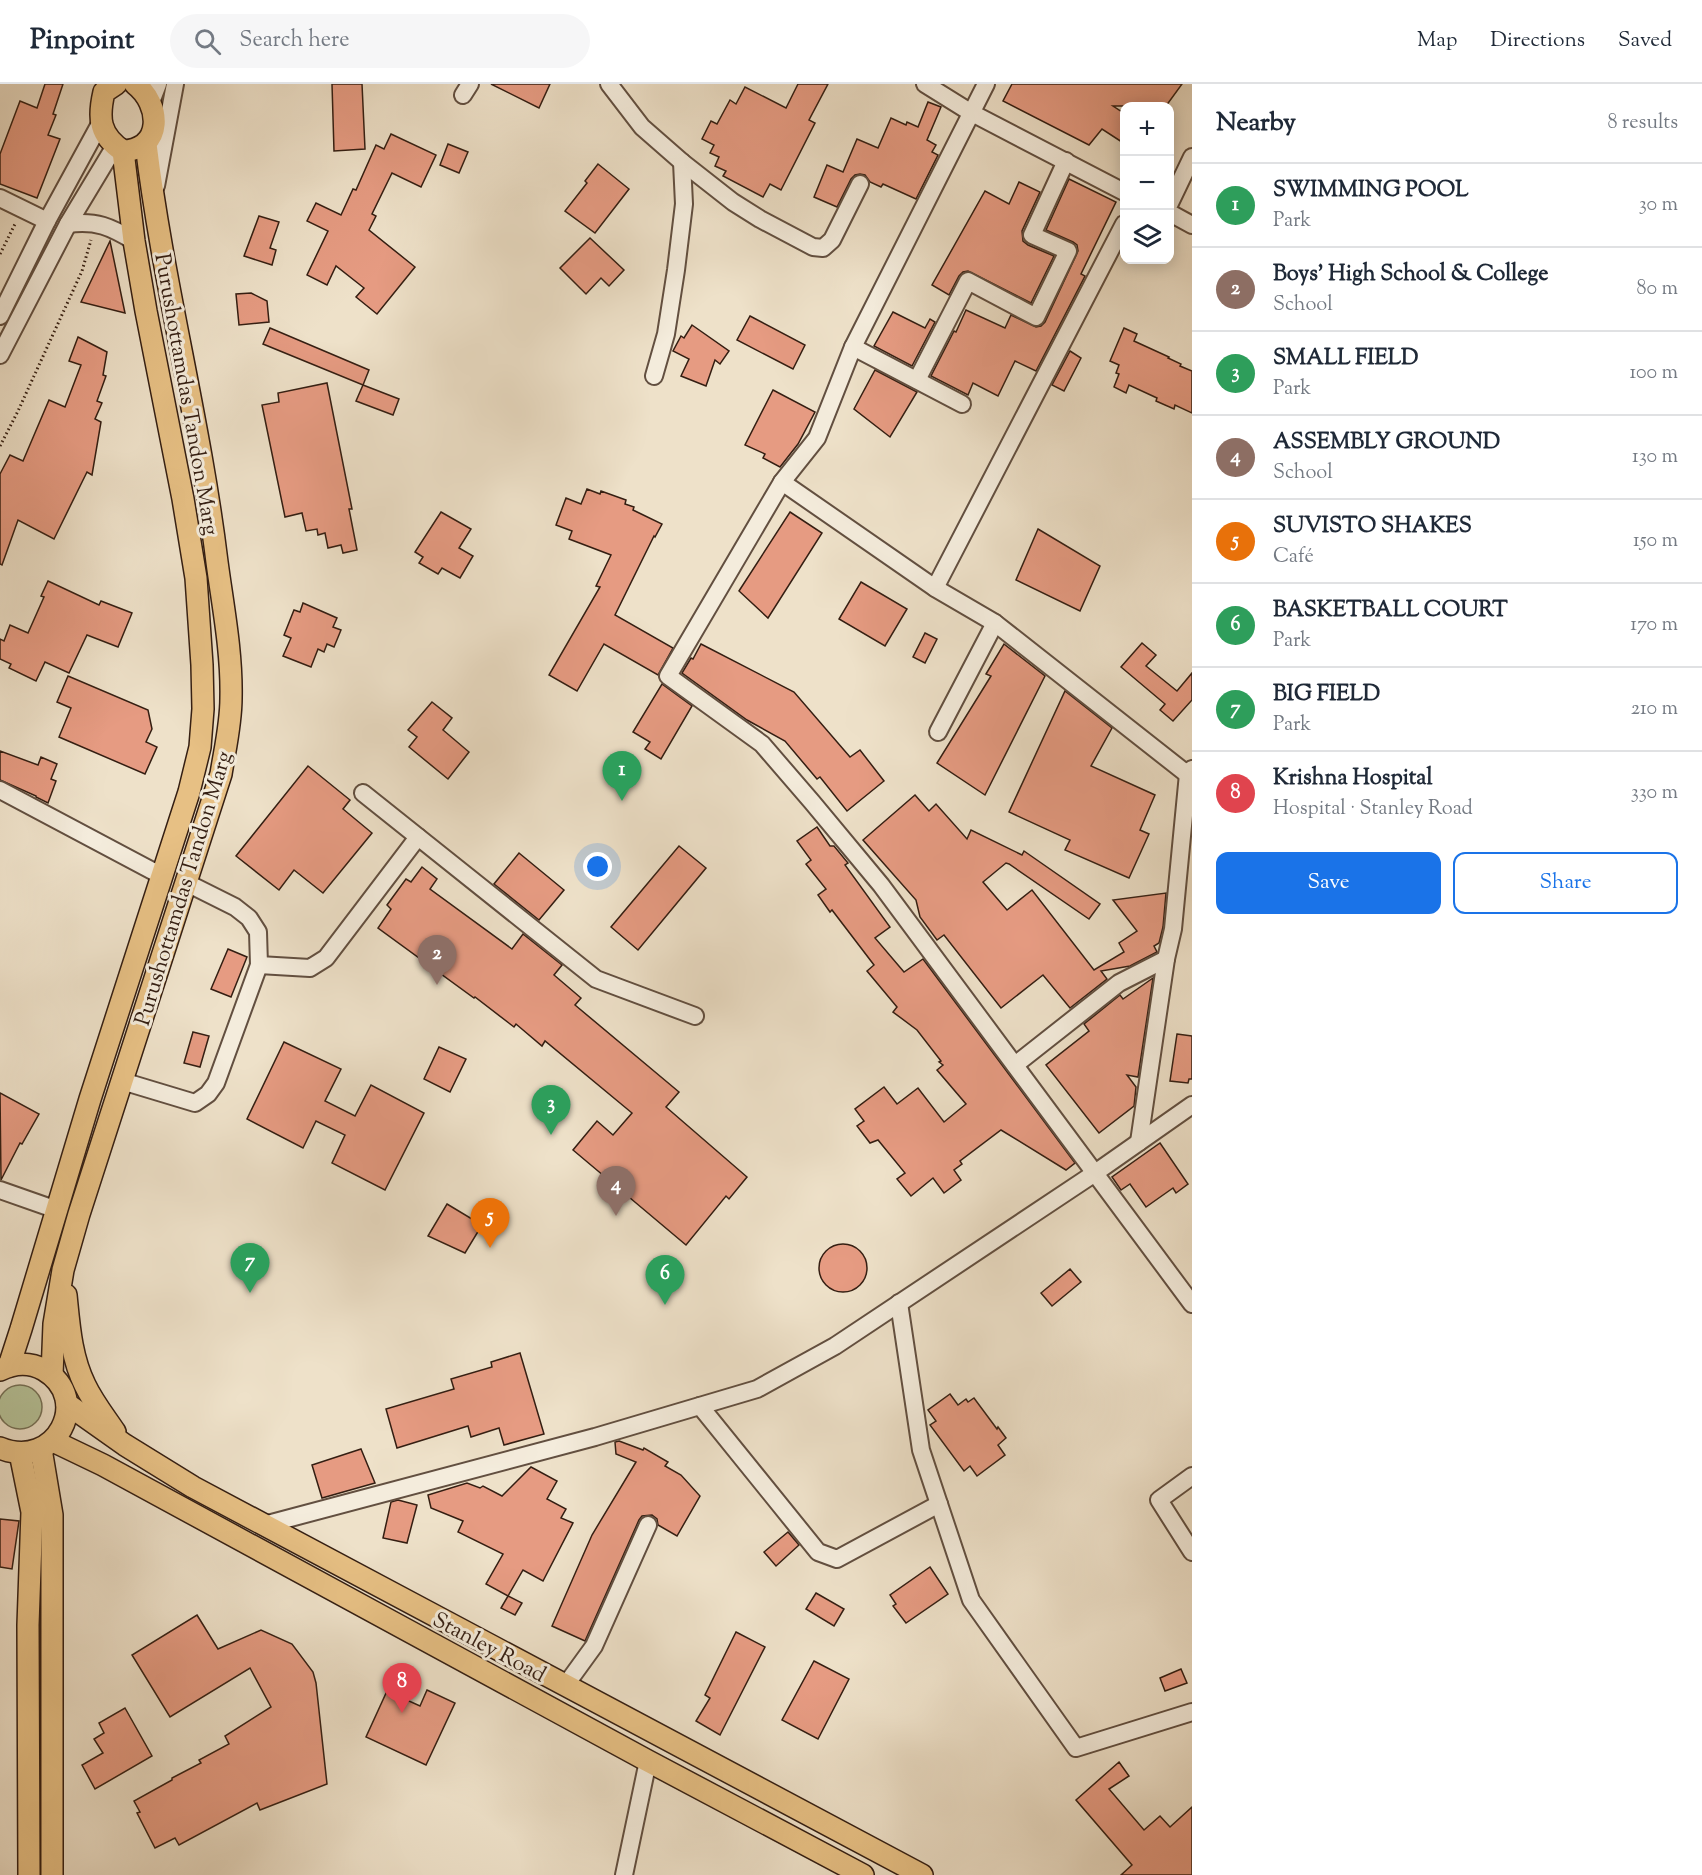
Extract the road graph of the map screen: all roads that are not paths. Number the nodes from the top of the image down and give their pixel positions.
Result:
1 (135, 84) edge
2 (175, 84) edge
3 (609, 84) edge
4 (925, 84) edge
5 (986, 84) edge
6 (108, 86) edge
7 (154, 93) edge
8 (970, 112) junction
9 (101, 122) junction
10 (146, 144) junction
11 (119, 148) junction
12 (1192, 157) edge
13 (1066, 161) junction
14 (682, 162) junction
15 (860, 184) dead end
16 (1120, 189) edge
17 (1174, 195) edge
18 (0, 198) edge
19 (153, 202) junction
20 (1174, 215) edge
21 (47, 221) junction
22 (68, 224) junction
23 (1192, 225) edge
24 (1120, 234) edge
25 (134, 242) junction
26 (0, 316) edge
27 (853, 347) junction
28 (0, 355) edge
29 (654, 376) dead end
30 (917, 380) junction
31 (962, 404) dead end
32 (782, 482) junction
33 (935, 588) junction
34 (995, 623) junction
35 (938, 732) dead end
36 (1191, 774) edge
37 (0, 790) edge
38 (363, 793) dead end
39 (418, 837) junction
40 (1187, 853) edge
41 (162, 876) junction
42 (187, 883) junction
43 (1166, 959) junction
44 (259, 965) junction
45 (695, 1016) dead end
46 (1015, 1065) junction
47 (122, 1081) junction
48 (1192, 1105) edge
49 (1139, 1142) junction
50 (1095, 1173) junction
51 (0, 1190) edge
52 (57, 1210) junction
53 (63, 1270) junction
54 (899, 1303) junction
55 (1192, 1304) edge
56 (4, 1368) edge
57 (52, 1375) junction
58 (67, 1404) junction
59 (700, 1406) junction
60 (47, 1445) junction
61 (125, 1445) junction
62 (0, 1448) edge
63 (20, 1454) junction
64 (1192, 1476) edge
65 (939, 1504) junction
66 (648, 1525) dead end
67 (264, 1526) junction
68 (1192, 1552) edge
69 (565, 1686) junction
70 (1192, 1712) edge
71 (648, 1761) junction
72 (30, 1875) edge
73 (52, 1875) edge
74 (624, 1875) edge
75 (863, 1875) edge
76 (922, 1875) edge

1 - 7 main road
2 - 19 street
3 - 14 street
4 - 8 street
5 - 8 street
6 - 9 main road
7 - 10 main road
8 - 13 street
8 - 27 street
9 - 11 main road
9 - 21 street
10 - 11 main road
10 - 19 main road, Purushottamdas Tandon Marg
11 - 22 street
11 - 25 main road, Purushottamdas Tandon Marg
12 - 17 street
13 - 16 street
13 - 30 street
14 - 15 street
14 - 29 street
18 - 21 street
19 - 42 main road, Purushottamdas Tandon Marg
20 - 23 street
21 - 26 street
22 - 25 street
22 - 28 street
24 - 33 street
25 - 41 main road, Purushottamdas Tandon Marg
27 - 30 street
27 - 32 street
30 - 31 street
32 - 33 street
32 - 46 street
33 - 34 street
34 - 35 street
34 - 36 street
36 - 40 street
37 - 41 street
38 - 39 street
39 - 44 street
39 - 45 street
40 - 43 street
41 - 52 main road, Purushottamdas Tandon Marg
42 - 44 street
42 - 47 main road, Purushottamdas Tandon Marg
43 - 46 street
43 - 49 street
44 - 47 street
46 - 50 street
47 - 53 main road, Purushottamdas Tandon Marg
48 - 49 street
49 - 50 street
50 - 54 street
50 - 55 street
51 - 52 street
52 - 56 main road, Purushottamdas Tandon Marg
53 - 57 main road, Purushottamdas Tandon Marg
53 - 61 main road
54 - 59 street
54 - 65 street
56 - 57 main road
57 - 58 main road
58 - 60 main road
58 - 61 main road, Stanley Road
59 - 65 street
59 - 67 street
60 - 63 main road
60 - 71 main road, Stanley Road
60 - 73 main road
61 - 67 main road, Stanley Road
62 - 63 main road
63 - 72 main road
64 - 68 street
65 - 70 street
66 - 69 street
67 - 69 main road, Stanley Road
69 - 76 main road, Stanley Road
71 - 74 street
71 - 75 main road, Stanley Road

